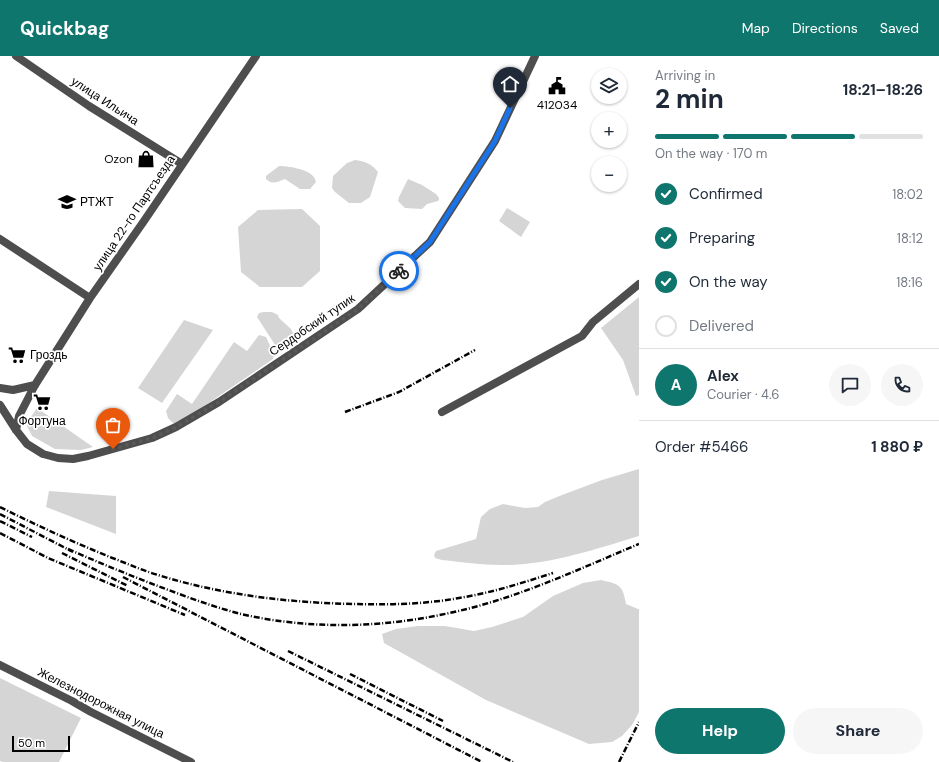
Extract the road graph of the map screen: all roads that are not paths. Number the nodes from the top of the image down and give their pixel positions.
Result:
1 (16, 56) edge
2 (256, 56) edge
3 (535, 56) edge
4 (182, 164) junction
5 (0, 239) edge
6 (639, 284) edge
7 (90, 298) junction
8 (35, 385) junction
9 (0, 388) edge
10 (0, 405) edge
11 (442, 412) dead end
12 (16, 430) junction
13 (0, 665) edge
14 (191, 762) edge

1 - 4 street, улица Ильича
2 - 4 street, улица 22-го Партсъезда
3 - 12 street, Сердобский тупик
4 - 7 street, улица 22-го Партсъезда
5 - 7 street
6 - 11 street
7 - 8 street, улица 22-го Партсъезда
8 - 9 street
8 - 12 street, улица 22-го Партсъезда
10 - 12 street, Сердобский тупик
13 - 14 street, Железнодорожная улица

